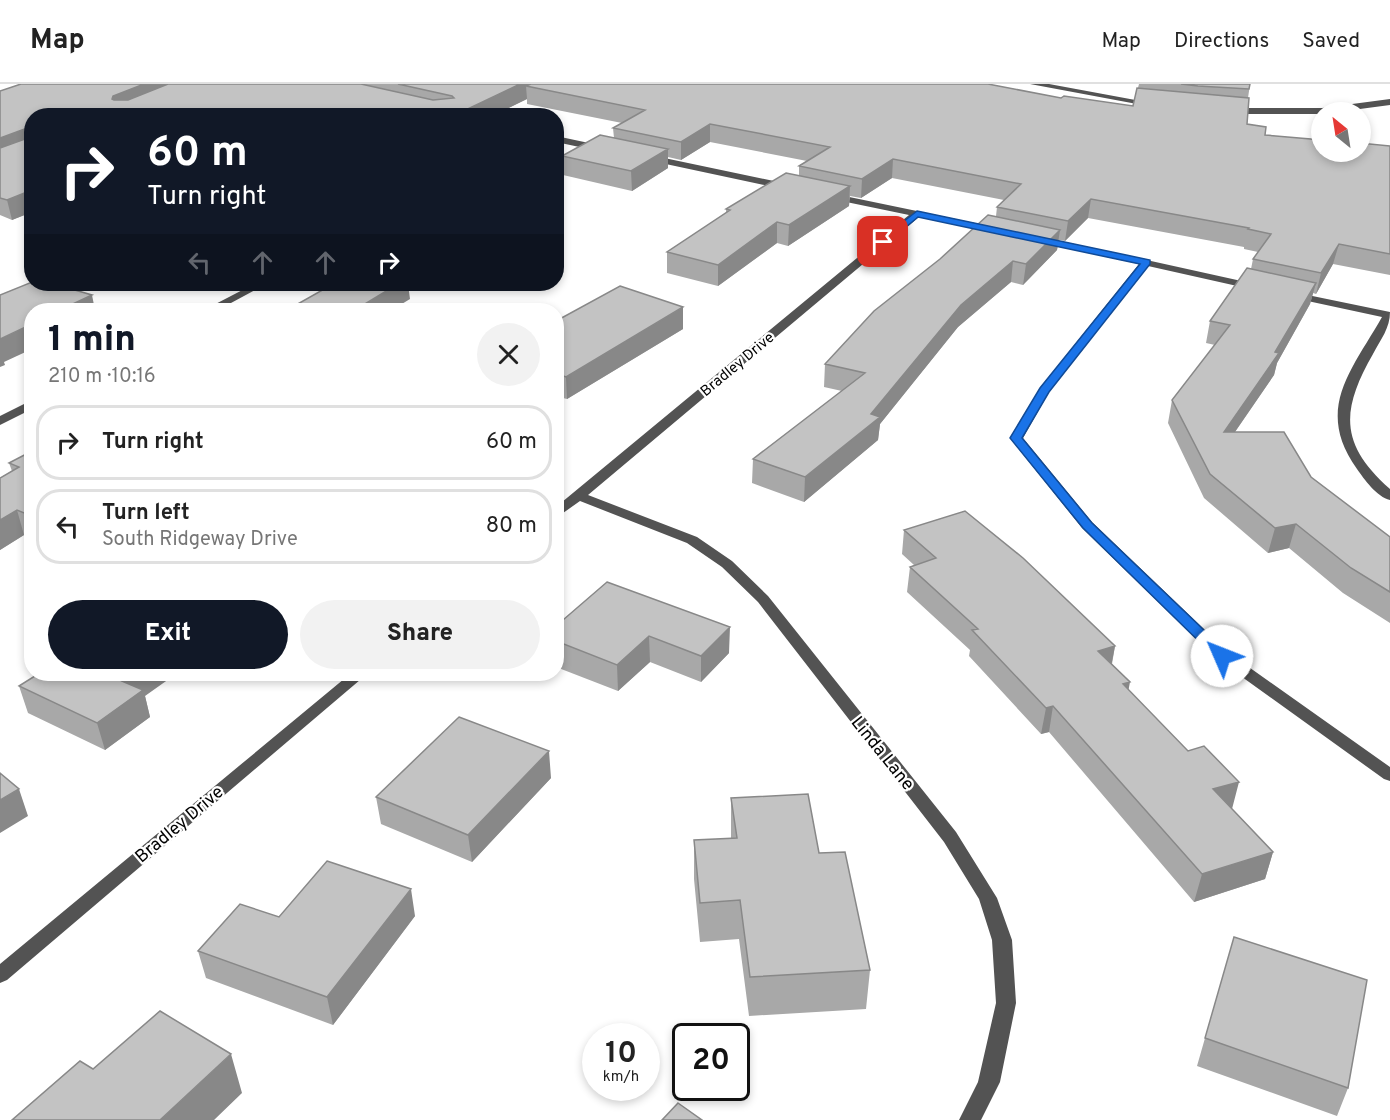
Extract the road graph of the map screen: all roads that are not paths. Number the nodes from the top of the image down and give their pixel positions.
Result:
1 (1034, 84) edge
2 (1390, 102) edge
3 (1163, 105) edge
4 (1371, 105) edge
5 (1211, 110) edge
6 (1311, 112) edge
7 (564, 141) edge
8 (618, 152) edge
9 (641, 156) edge
10 (797, 189) edge
11 (818, 193) edge
12 (917, 214) junction
13 (1001, 231) edge
14 (1024, 236) edge
15 (1146, 262) junction
16 (1261, 288) edge
17 (247, 291) edge
18 (1283, 292) edge
19 (224, 303) edge
20 (1390, 315) edge
21 (24, 408) edge
22 (0, 421) edge
23 (579, 496) junction
24 (1390, 496) edge
25 (564, 508) edge
26 (351, 681) edge
27 (1390, 775) edge
28 (0, 975) edge
29 (970, 1120) edge

1 - 3 street
2 - 4 street
5 - 6 street
7 - 8 street
9 - 10 street
11 - 12 street
12 - 13 street
12 - 23 street, Bradley Drive
14 - 15 street
15 - 16 street
15 - 27 street
17 - 19 street
18 - 20 street
20 - 24 street
21 - 22 street
23 - 25 street, Bradley Drive
23 - 29 street, Linda Lane
26 - 28 street, Bradley Drive

